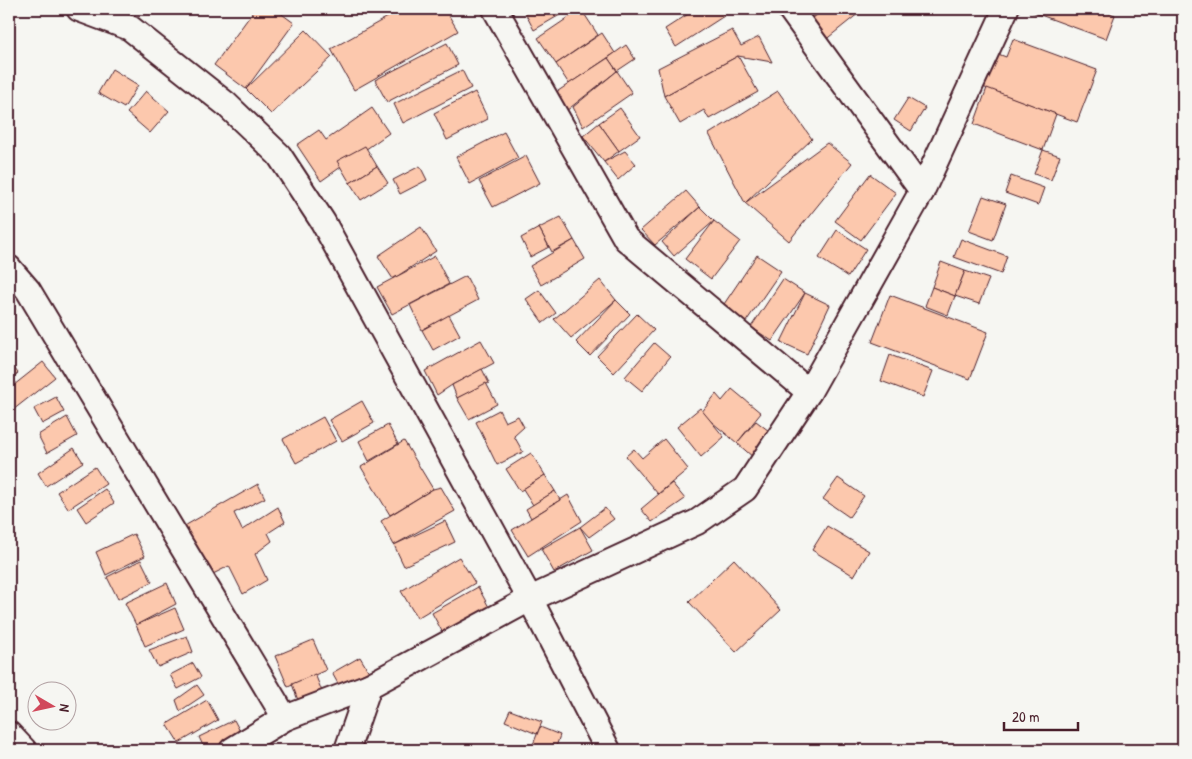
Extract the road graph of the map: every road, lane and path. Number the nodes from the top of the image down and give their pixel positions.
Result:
1 (79, 9) edge
2 (494, 9) edge
3 (790, 9) edge
4 (1006, 9) edge
5 (922, 191) junction
6 (9, 268) edge
7 (810, 392) junction
8 (530, 599) junction
9 (369, 686) junction
10 (285, 718) junction
11 (9, 734) edge
12 (24, 750) edge
13 (232, 750) edge
14 (347, 750) edge
15 (608, 750) edge

1 - 8 street
2 - 7 street
3 - 5 street
4 - 5 street
5 - 7 street
6 - 10 street
7 - 8 street
8 - 9 street
8 - 15 street
9 - 10 street
9 - 14 street
10 - 13 street
11 - 12 street

